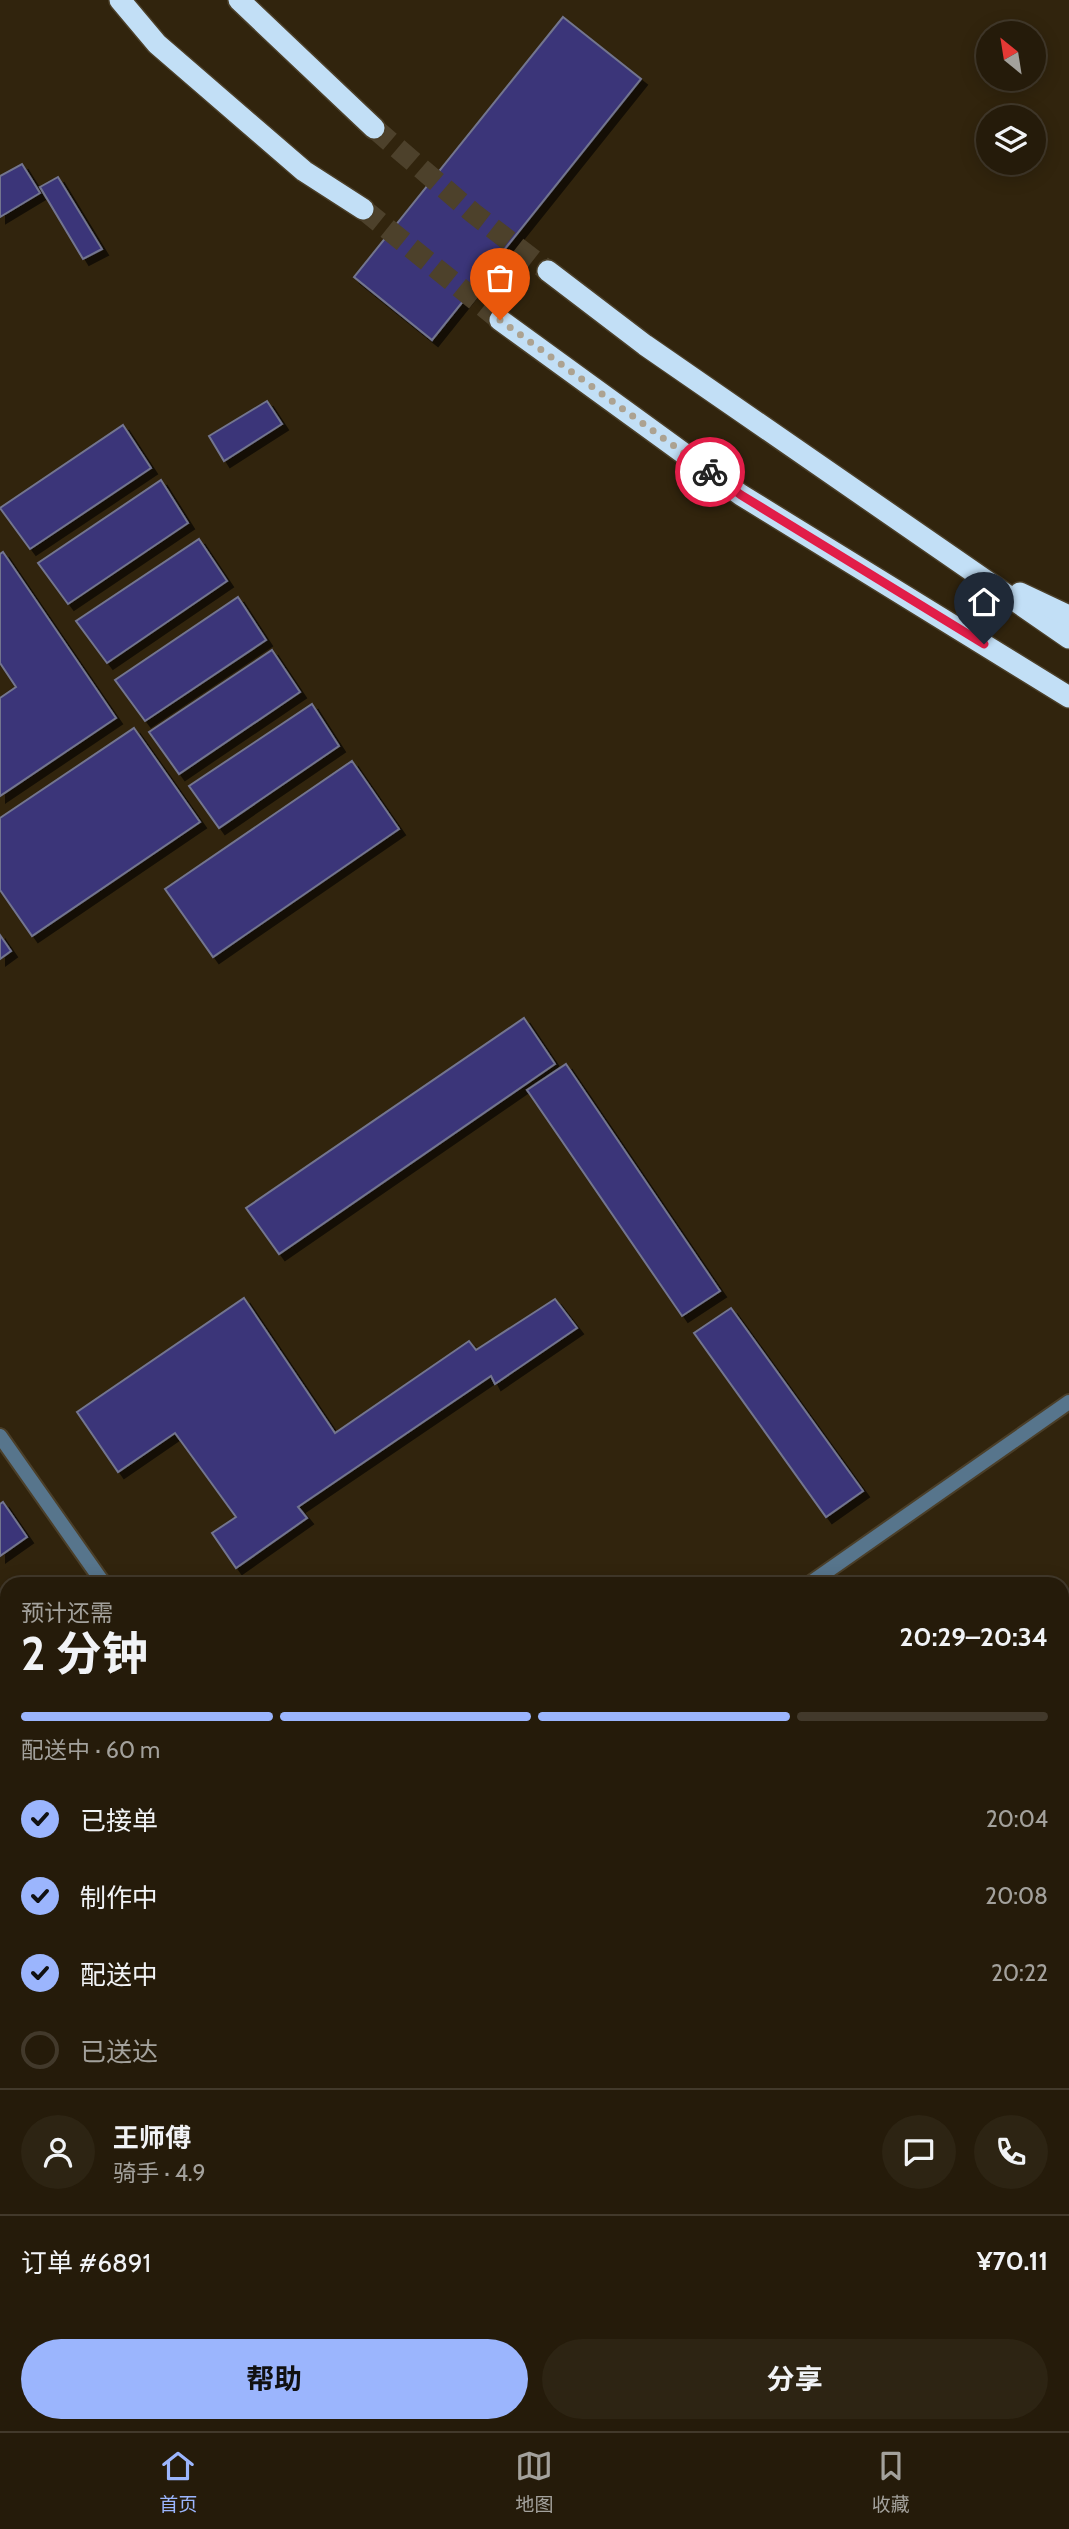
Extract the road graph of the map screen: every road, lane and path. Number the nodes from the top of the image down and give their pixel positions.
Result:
1 (120, 0) edge
2 (239, 0) edge
3 (374, 128) tunnel mouth
4 (363, 209) tunnel mouth
5 (548, 271) tunnel mouth
6 (500, 320) tunnel mouth
7 (964, 566) junction
8 (1069, 616) edge
9 (962, 631) junction
10 (1069, 638) edge
11 (1069, 683) edge
12 (1069, 697) edge
13 (1069, 1402) edge
14 (0, 1436) edge
15 (99, 1577) edge
16 (819, 1577) edge

1 - 4 highway
2 - 3 highway
5 - 7 highway
6 - 9 highway
7 - 8 highway
7 - 10 highway
9 - 11 highway
9 - 12 highway
13 - 16 street
14 - 15 street

